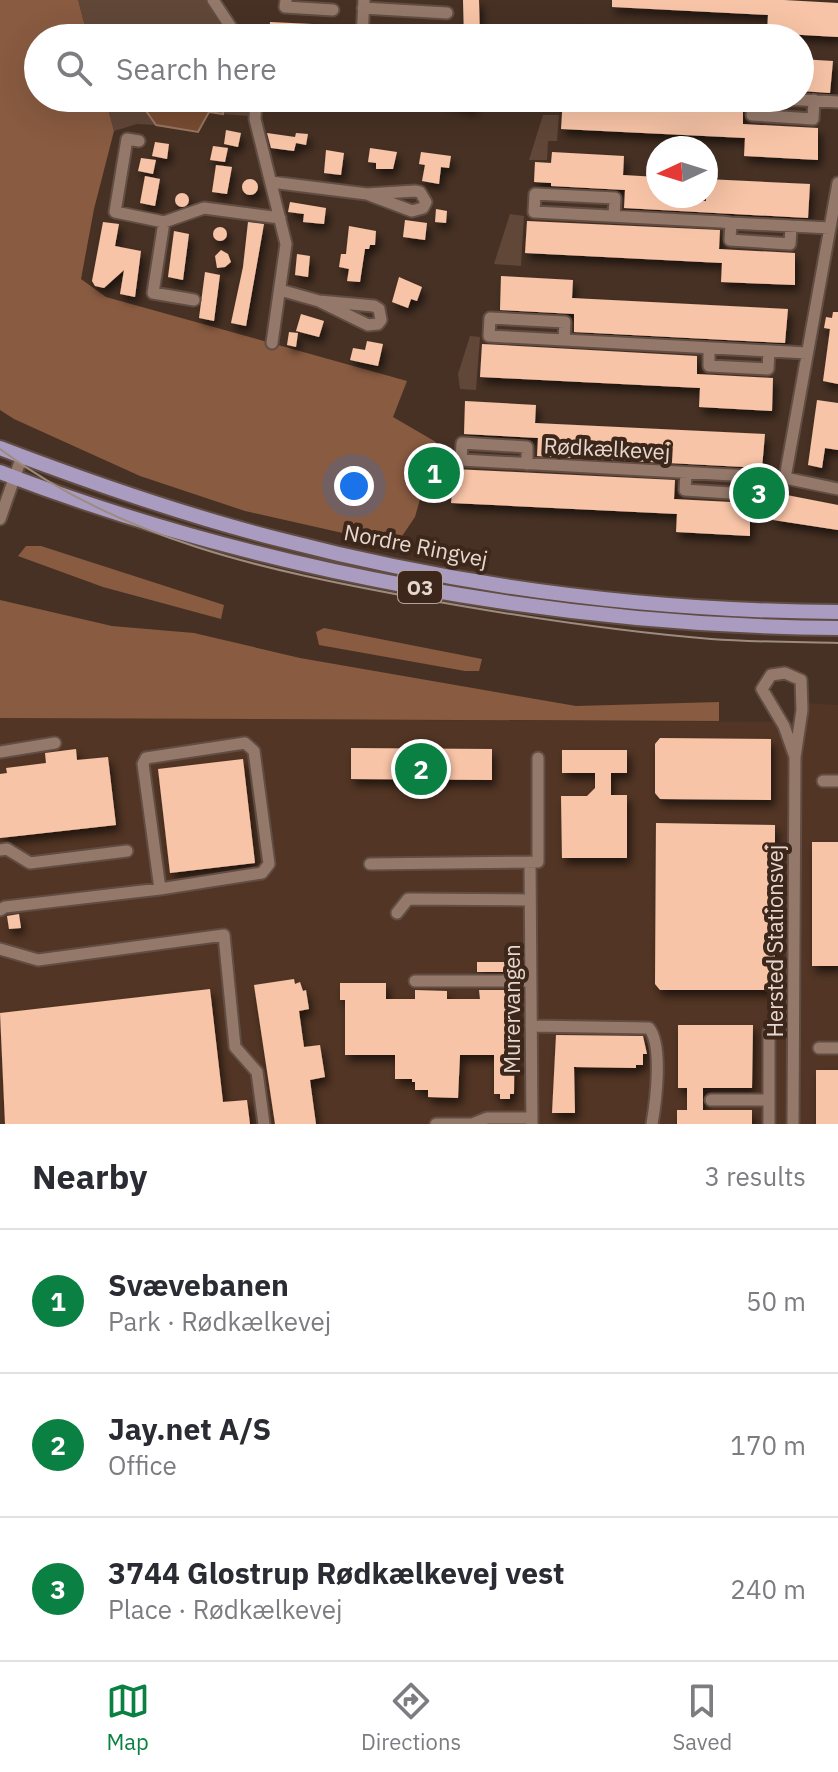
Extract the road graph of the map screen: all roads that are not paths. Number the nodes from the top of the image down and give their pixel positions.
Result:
1 (213, 0) edge
2 (286, 0) edge
3 (364, 4) edge
4 (333, 10) dead end
5 (447, 13) dead end
6 (229, 24) edge
7 (363, 24) edge
8 (814, 100) edge
9 (838, 102) edge
10 (255, 112) edge
11 (752, 112) edge
12 (813, 112) edge
13 (139, 141) dead end
14 (271, 182) junction
15 (838, 183) edge
16 (367, 194) dead end
17 (614, 216) junction
18 (280, 218) junction
19 (164, 222) junction
20 (731, 223) junction
21 (791, 226) junction
22 (830, 228) junction
23 (280, 290) junction
24 (194, 300) dead end
25 (319, 301) junction
26 (564, 340) junction
27 (272, 343) dead end
28 (709, 348) junction
29 (769, 351) junction
30 (807, 353) junction
31 (0, 448) edge
32 (22, 456) junction
33 (527, 464) junction
34 (686, 473) junction
35 (7, 475) edge
36 (746, 476) junction
37 (785, 478) junction
38 (838, 489) edge
39 (0, 519) edge
40 (838, 612) edge
41 (838, 628) edge
42 (55, 743) dead end
43 (0, 752) edge
44 (795, 757) junction
45 (538, 758) dead end
46 (823, 781) dead end
47 (838, 781) edge
48 (0, 850) edge
49 (127, 851) dead end
50 (530, 862) junction
51 (370, 864) dead end
52 (160, 889) junction
53 (530, 896) junction
54 (0, 910) edge
55 (397, 913) dead end
56 (0, 949) edge
57 (415, 981) dead end
58 (531, 981) junction
59 (531, 1026) junction
60 (769, 1031) dead end
61 (819, 1048) dead end
62 (838, 1048) edge
63 (711, 1100) dead end
64 (769, 1100) junction
65 (532, 1121) edge
66 (264, 1124) edge
67 (436, 1124) edge
68 (652, 1124) edge
69 (769, 1124) edge
70 (793, 1124) edge

1 - 6 street
2 - 4 street
3 - 5 street
3 - 7 street
8 - 9 street
10 - 14 street
11 - 12 street
13 - 19 street
14 - 16 street
14 - 18 street
15 - 22 street
17 - 17 street
17 - 20 street
18 - 19 street
18 - 23 street
19 - 24 street
20 - 21 street
20 - 21 street
21 - 22 street
22 - 30 street
23 - 25 street
23 - 27 street
25 - 25 street
26 - 26 street
26 - 28 street
28 - 29 street
28 - 29 street
29 - 30 street
30 - 37 street
31 - 32 main road, Nordre Ringvej / O3
32 - 35 street
32 - 40 main road, Nordre Ringvej / O3
33 - 33 street, Rødkælkevej
33 - 34 street, Rødkælkevej
34 - 36 street, Rødkælkevej
34 - 36 street, Rødkælkevej
35 - 39 street
35 - 41 main road, Nordre Ringvej / O3
36 - 37 street, Rødkælkevej
37 - 38 street, Rødkælkevej
42 - 43 street
44 - 44 street, Hersted Stationsvej
44 - 70 street, Hersted Stationsvej
45 - 50 street, Murervangen
46 - 47 street
48 - 49 street
50 - 51 street
50 - 53 street, Murervangen
52 - 52 street
52 - 54 street
53 - 55 street
53 - 58 street, Murervangen
56 - 66 street
57 - 58 street
58 - 59 street, Murervangen
59 - 65 street, Murervangen
59 - 68 street
60 - 64 street
61 - 62 street
63 - 64 street
64 - 69 street
65 - 67 street

